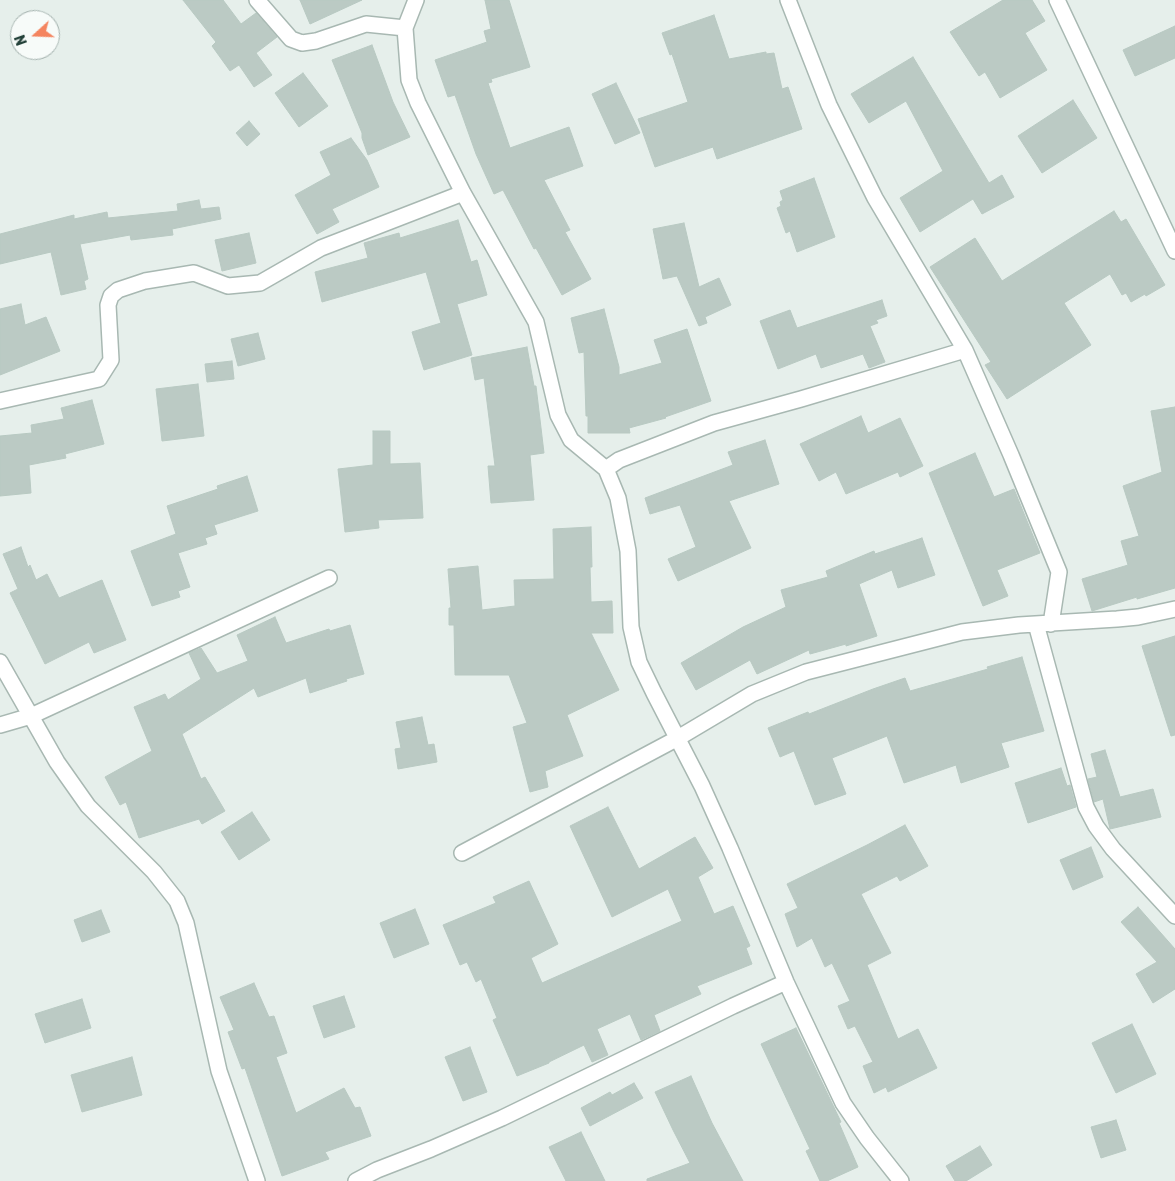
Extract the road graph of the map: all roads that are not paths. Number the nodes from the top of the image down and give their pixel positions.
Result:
1 (257, 0) edge
2 (416, 0) edge
3 (788, 0) edge
4 (1056, 0) edge
5 (404, 28) junction
6 (463, 193) junction
7 (1175, 250) edge
8 (965, 350) junction
9 (0, 401) edge
10 (606, 469) junction
11 (329, 578) dead end
12 (1175, 609) edge
13 (1043, 624) junction
14 (0, 662) edge
15 (31, 716) junction
16 (0, 725) edge
17 (678, 738) junction
18 (462, 853) dead end
19 (1175, 916) edge
20 (786, 982) junction
21 (257, 1181) edge
22 (356, 1181) edge
23 (901, 1181) edge

1 - 5 street
2 - 5 street
3 - 8 street
4 - 7 street
5 - 6 street
6 - 9 street
6 - 10 street
8 - 10 street
8 - 13 street
10 - 17 street
11 - 15 street
12 - 13 street
13 - 17 street
13 - 19 street
14 - 15 street
15 - 16 street
15 - 21 street
17 - 18 street
17 - 20 street
20 - 22 street
20 - 23 street

